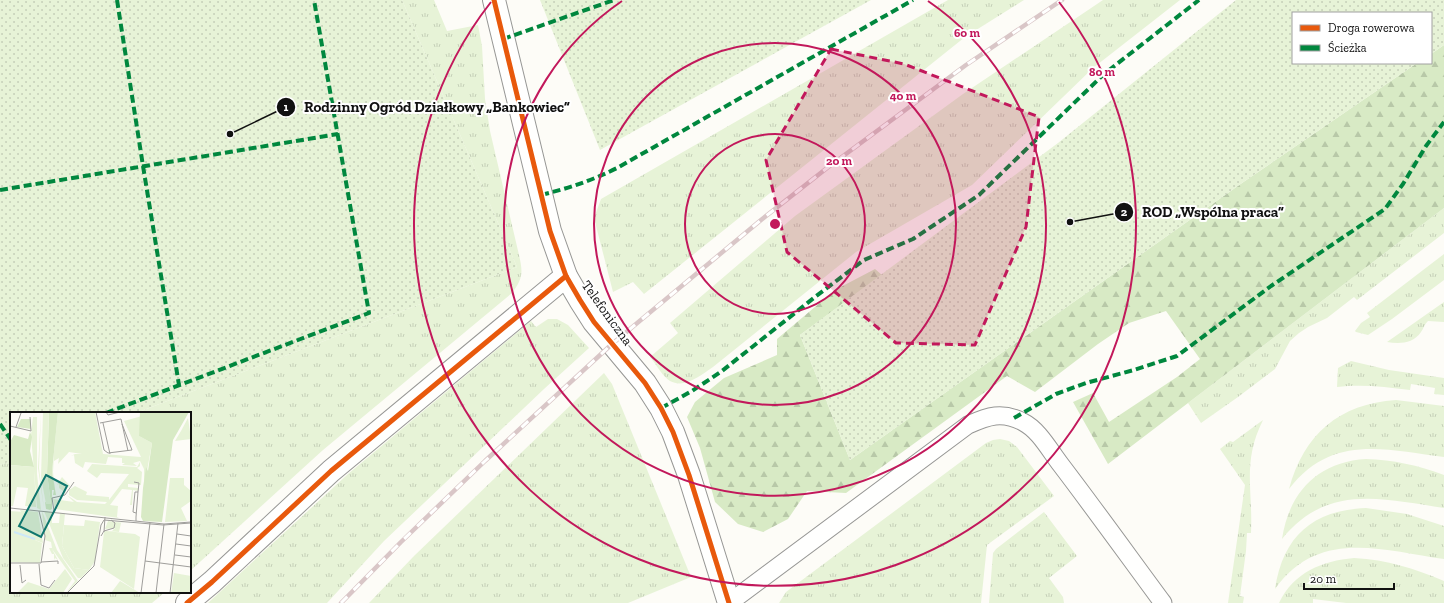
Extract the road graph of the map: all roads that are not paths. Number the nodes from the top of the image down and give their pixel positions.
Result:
1 (494, 0) edge
2 (566, 276) junction
3 (187, 603) edge
4 (729, 603) edge
5 (1163, 603) edge

1 - 2 street, Telefoniczna
2 - 3 street
2 - 4 street, Telefoniczna
4 - 5 lane

